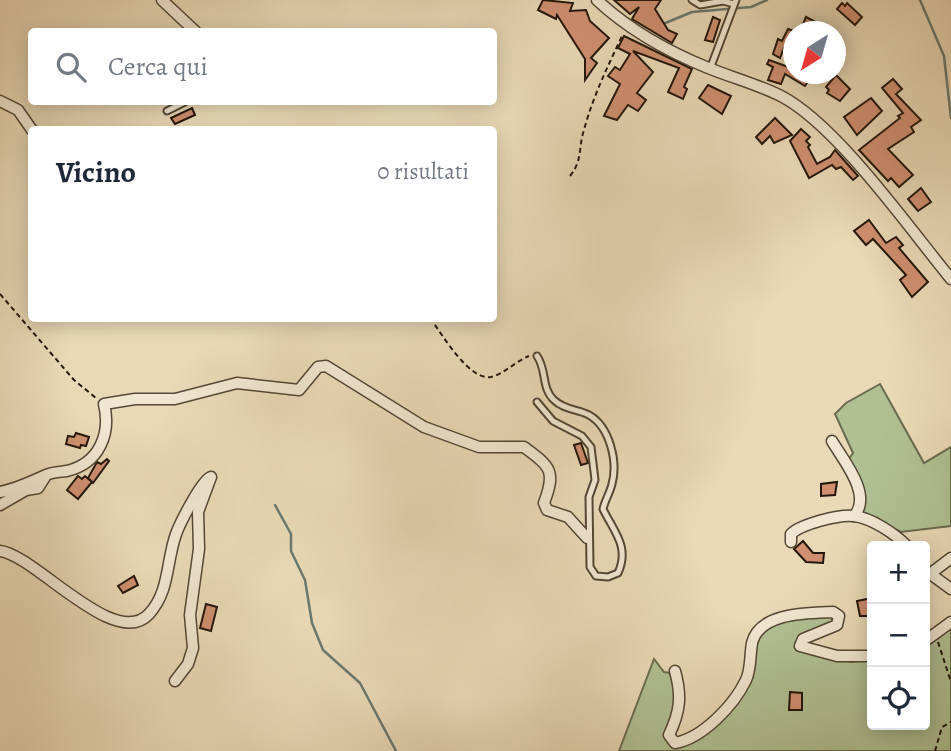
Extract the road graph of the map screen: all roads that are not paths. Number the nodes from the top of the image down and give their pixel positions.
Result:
1 (162, 0) edge
2 (597, 0) edge
3 (692, 0) edge
4 (734, 5) edge
5 (191, 28) edge
6 (710, 69) junction
7 (0, 101) edge
8 (179, 105) edge
9 (167, 111) dead end
10 (29, 126) edge
11 (951, 279) edge
12 (537, 356) road end
13 (537, 402) dead end
14 (832, 441) dead end
15 (47, 474) junction
16 (0, 492) edge
17 (0, 505) edge
18 (854, 516) junction
19 (587, 538) junction
20 (901, 541) edge
21 (791, 542) dead end
22 (0, 551) edge
23 (951, 558) edge
24 (930, 570) edge
25 (930, 574) edge
26 (951, 589) edge
27 (951, 622) edge
28 (930, 638) edge
29 (867, 656) edge
30 (676, 671) dead end
31 (174, 681) dead end

1 - 5 street
2 - 6 street
3 - 4 lane
4 - 6 lane
6 - 11 street
7 - 10 street
8 - 9 lane
12 - 19 lane
13 - 19 lane
14 - 18 street
15 - 16 street
15 - 17 street
15 - 19 street
18 - 20 street
18 - 21 street
22 - 31 street
23 - 24 street
25 - 26 street
27 - 28 street
29 - 30 street

